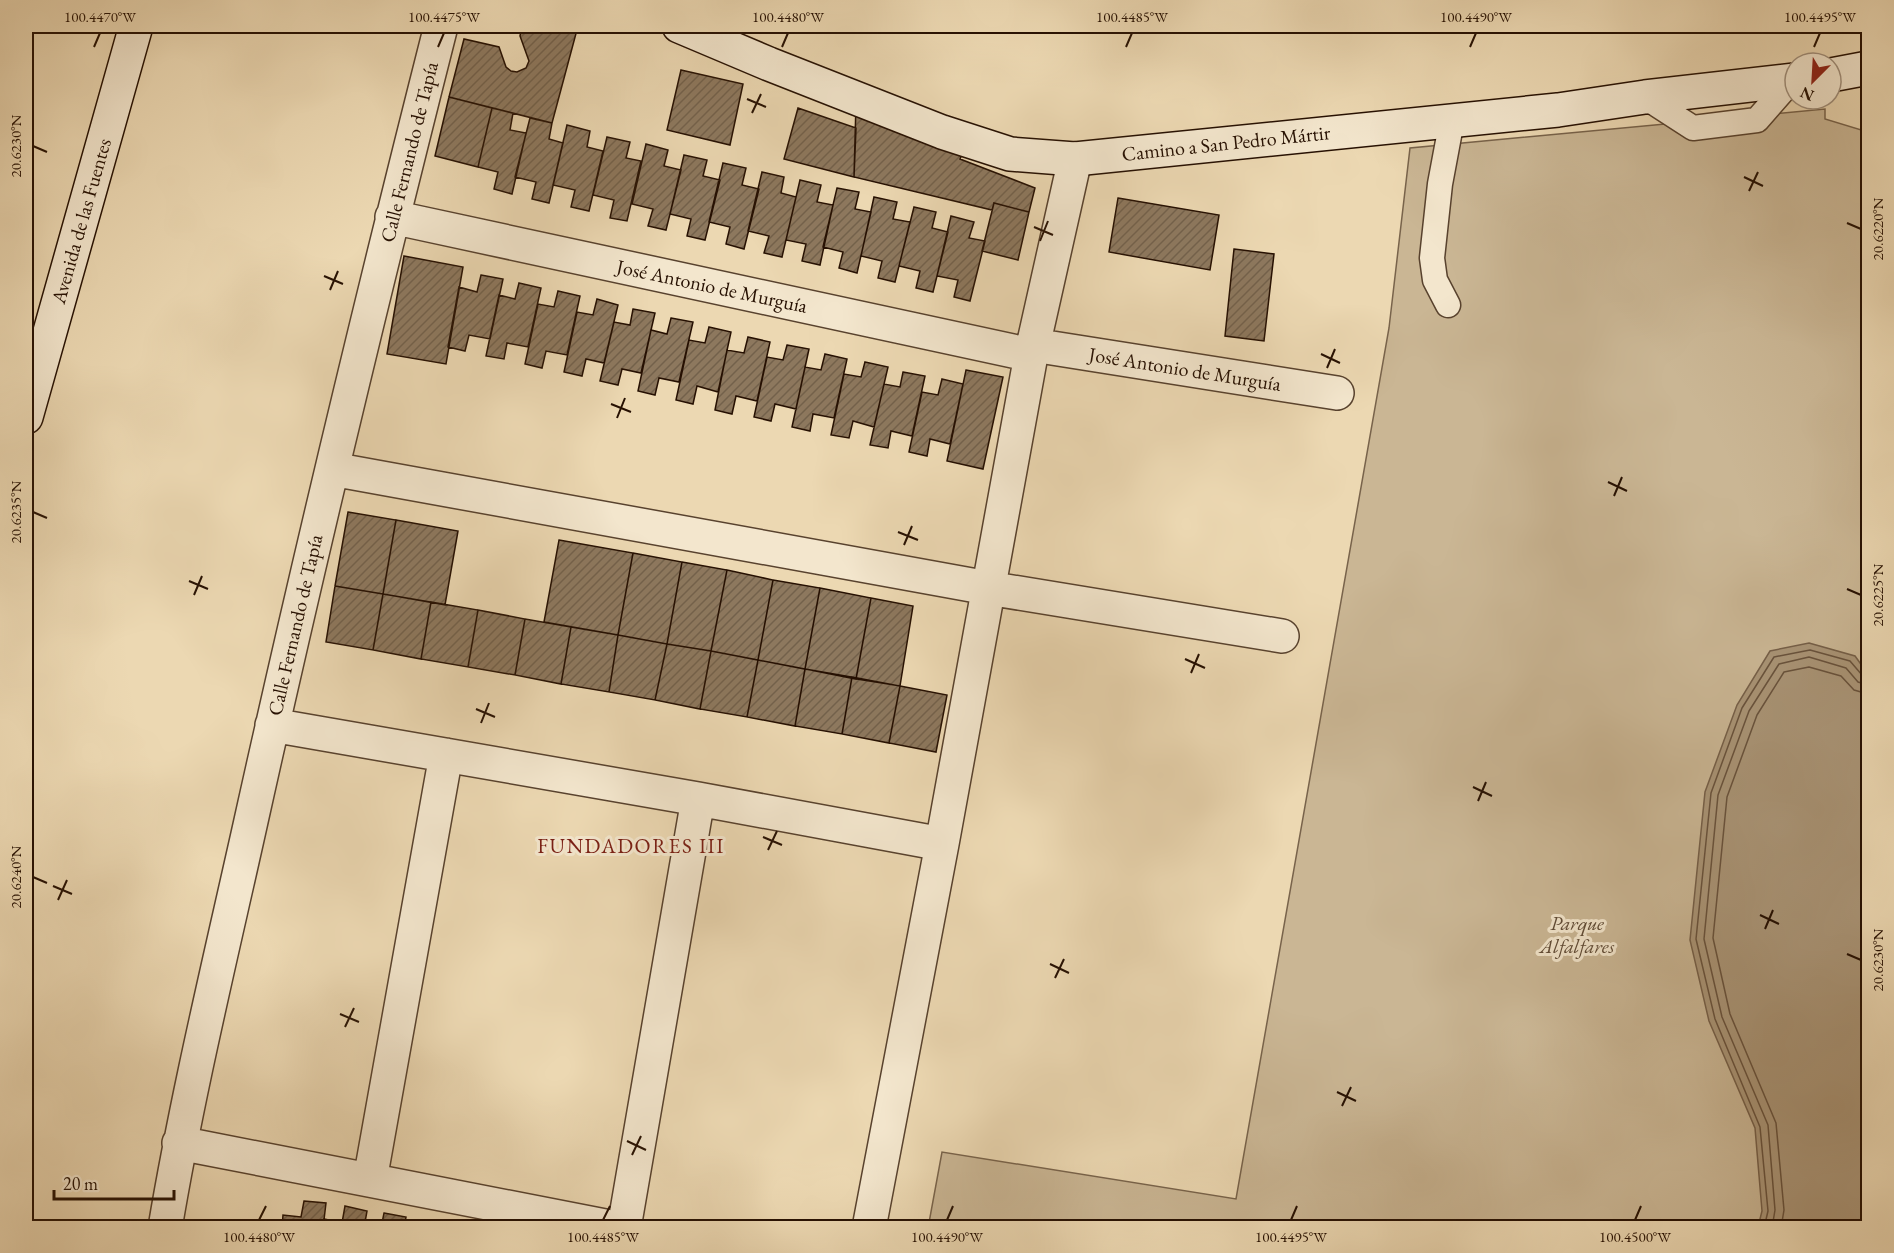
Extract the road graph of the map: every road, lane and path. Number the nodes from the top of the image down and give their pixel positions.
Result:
1 (136, 26) edge
2 (441, 26) edge
3 (679, 26) edge
4 (1869, 68) edge
5 (1843, 73) edge
6 (1783, 81) edge
7 (1452, 120) junction
8 (1075, 159) junction
9 (392, 217) junction
10 (1448, 305) dead end
11 (1032, 350) junction
12 (1337, 393) dead end
13 (26, 417) edge
14 (332, 469) junction
15 (988, 588) junction
16 (1281, 636) dead end
17 (272, 725) junction
18 (446, 755) junction
19 (698, 799) junction
20 (942, 844) junction
21 (179, 1143) junction
22 (370, 1180) junction
23 (165, 1227) edge
24 (615, 1227) edge
25 (624, 1227) edge
26 (869, 1227) edge

1 - 13 street, Avenida de las Fuentes
2 - 9 street, Calle Fernando de Tapía
3 - 8 street, Camino a San Pedro Mártir
4 - 5 street
6 - 7 street, Camino a San Pedro Mártir
7 - 8 street, Camino a San Pedro Mártir
7 - 10 lane
8 - 11 street
9 - 11 street, José Antonio de Murguía
9 - 14 street, Calle Fernando de Tapía
11 - 12 street, José Antonio de Murguía
11 - 15 street
14 - 15 street
14 - 17 street, Calle Fernando de Tapía
15 - 16 street
15 - 20 street
17 - 18 street
17 - 21 street, Calle Fernando de Tapía
18 - 19 street
18 - 22 street
19 - 20 street
19 - 25 street
20 - 26 street
21 - 22 street
21 - 23 street, Calle Fernando de Tapía
22 - 24 street

